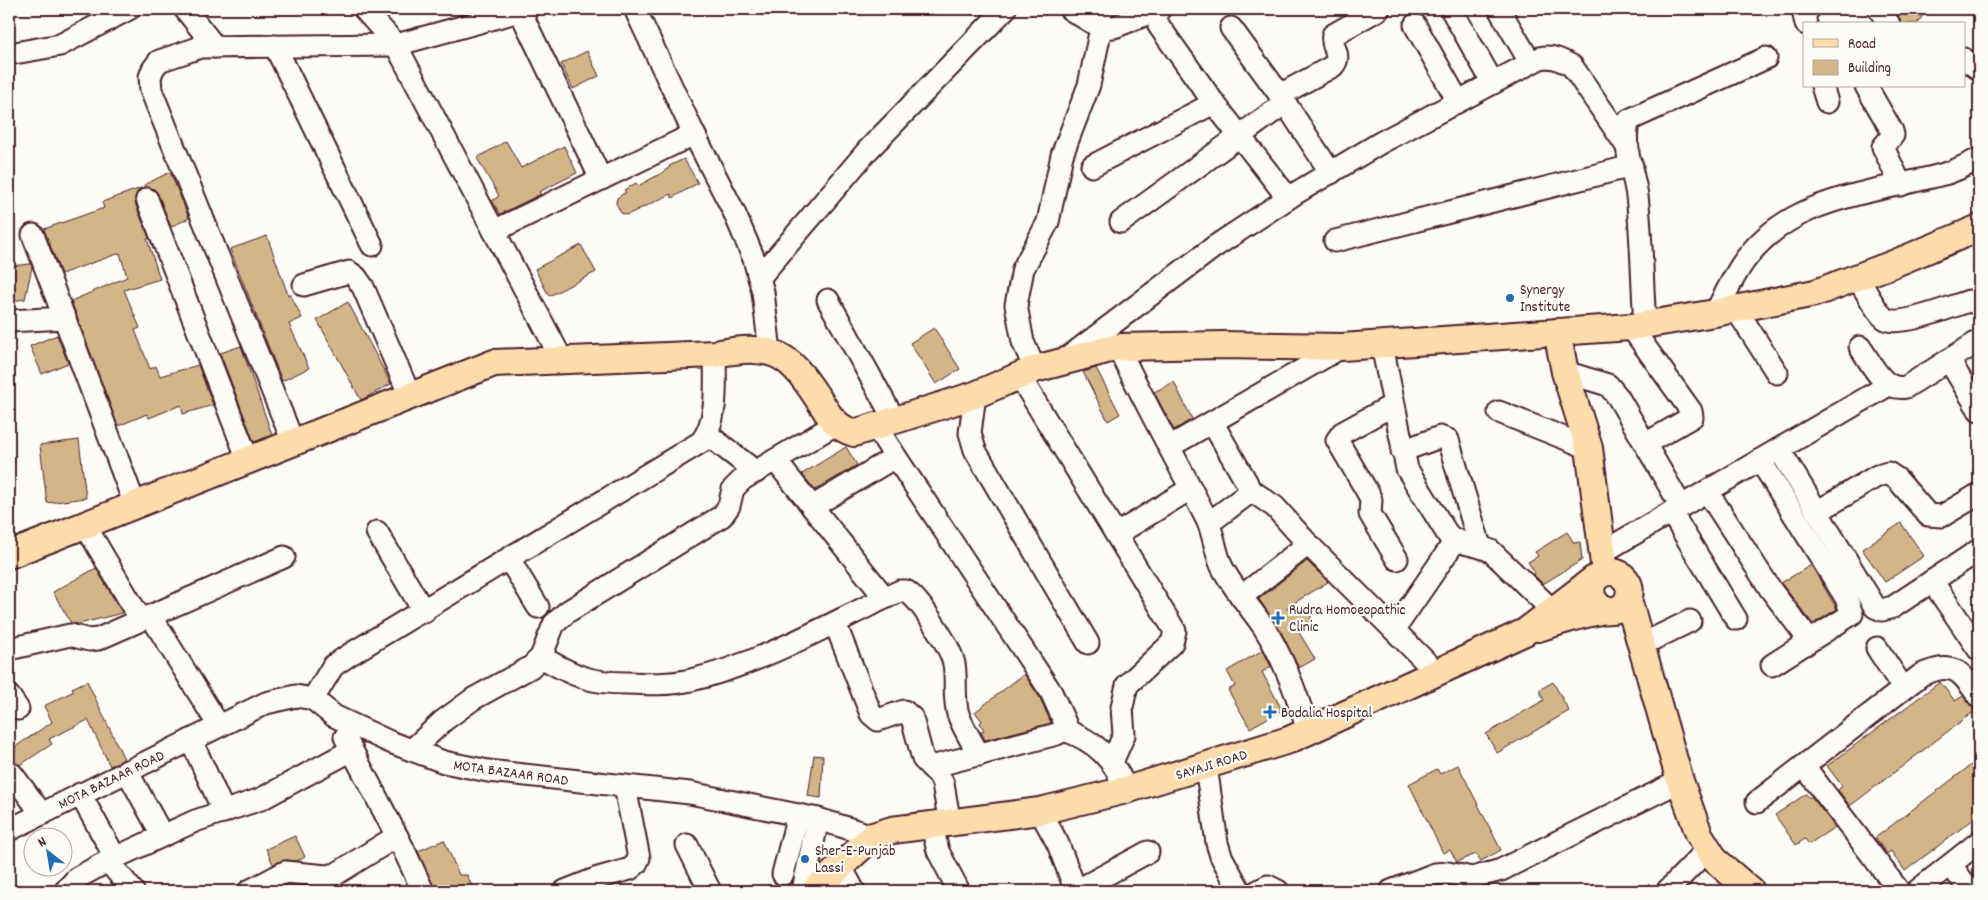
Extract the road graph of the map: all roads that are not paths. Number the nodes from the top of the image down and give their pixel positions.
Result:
1 (129, 9) edge
2 (184, 9) edge
3 (364, 9) edge
4 (635, 9) edge
5 (1005, 9) edge
6 (1070, 9) edge
7 (1379, 9) edge
8 (1451, 9) edge
9 (1499, 9) edge
10 (1809, 9) edge
11 (1879, 9) edge
12 (524, 10) edge
13 (1159, 17) edge
14 (1101, 18) edge
15 (1806, 22) edge
16 (1888, 22) edge
17 (1415, 25) dead end
18 (1231, 28) dead end
19 (396, 45) junction
20 (275, 46) junction
21 (215, 47) junction
22 (9, 54) edge
23 (1766, 58) dead end
24 (1966, 60) edge
25 (1530, 62) junction
26 (1979, 69) edge
27 (1493, 83) junction
28 (1867, 88) edge
29 (1282, 99) junction
30 (1458, 101) junction
31 (1214, 103) junction
32 (694, 134) junction
33 (1240, 135) junction
34 (1630, 157) junction
35 (1979, 159) edge
36 (1092, 166) dead end
37 (1331, 173) junction
38 (601, 179) junction
39 (1901, 185) junction
40 (1288, 198) junction
41 (147, 199) dead end
42 (1121, 222) dead end
43 (1979, 228) edge
44 (494, 231) junction
45 (33, 235) dead end
46 (1335, 241) dead end
47 (372, 245) dead end
48 (1857, 277) junction
49 (759, 278) junction
50 (304, 285) dead end
51 (828, 300) dead end
52 (1979, 304) edge
53 (1726, 311) junction
54 (65, 318) junction
55 (9, 322) edge
56 (1638, 325) junction
57 (1557, 332) junction
58 (1979, 341) edge
59 (1382, 345) junction
60 (1118, 347) junction
61 (1860, 347) dead end
62 (1342, 348) junction
63 (770, 352) junction
64 (715, 354) junction
65 (562, 360) junction
66 (1949, 360) junction
67 (1062, 362) junction
68 (1566, 372) junction
69 (1027, 373) junction
70 (1777, 373) dead end
71 (1888, 386) junction
72 (974, 395) junction
73 (410, 396) junction
74 (1393, 405) junction
75 (1979, 410) edge
76 (1499, 412) dead end
77 (1212, 422) junction
78 (836, 424) junction
79 (885, 424) junction
80 (707, 434) junction
81 (293, 442) junction
82 (1646, 444) junction
83 (1169, 447) junction
84 (1589, 448) junction
85 (1779, 449) junction
86 (1402, 452) junction
87 (895, 457) junction
88 (248, 460) junction
89 (775, 460) junction
90 (1760, 460) junction
91 (756, 472) junction
92 (1190, 489) junction
93 (1249, 489) junction
94 (1707, 491) junction
95 (1979, 494) edge
96 (135, 505) junction
97 (812, 507) junction
98 (1676, 509) junction
99 (1817, 512) junction
100 (1208, 523) junction
101 (85, 524) junction
102 (377, 532) dead end
103 (1117, 534) junction
104 (1455, 541) junction
105 (1308, 544) junction
106 (1480, 546) junction
107 (1979, 550) edge
108 (9, 555) edge
109 (284, 557) dead end
110 (1396, 558) dead end
111 (509, 559) junction
112 (1600, 568) junction
113 (1932, 581) junction
114 (1241, 597) junction
115 (885, 598) junction
116 (538, 607) dead end
117 (1613, 607) junction
118 (1553, 611) junction
119 (424, 612) junction
120 (146, 618) junction
121 (1736, 620) dead end
122 (1690, 621) dead end
123 (835, 623) junction
124 (1394, 630) junction
125 (1525, 632) junction
126 (1088, 643) dead end
127 (1806, 644) junction
128 (1641, 645) junction
129 (1877, 648) dead end
130 (9, 650) edge
131 (1979, 650) edge
132 (541, 657) junction
133 (1772, 665) dead end
134 (1438, 673) junction
135 (1903, 688) junction
136 (1655, 695) junction
137 (1979, 697) edge
138 (313, 699) junction
139 (334, 716) junction
140 (218, 726) junction
141 (1064, 730) junction
142 (1308, 731) junction
143 (191, 740) junction
144 (352, 750) junction
145 (412, 750) junction
146 (979, 755) junction
147 (1112, 762) junction
148 (1206, 766) junction
149 (1804, 766) junction
150 (931, 767) junction
151 (127, 771) junction
152 (9, 773) edge
153 (1680, 781) junction
154 (625, 786) junction
155 (1126, 790) junction
156 (80, 794) junction
157 (1757, 802) dead end
158 (1040, 811) junction
159 (224, 812) junction
160 (42, 814) junction
161 (808, 817) junction
162 (941, 825) junction
163 (9, 830) edge
164 (162, 835) junction
165 (397, 836) junction
166 (873, 836) junction
167 (1979, 842) edge
168 (688, 845) dead end
169 (1707, 850) junction
170 (1148, 852) dead end
171 (112, 859) junction
172 (1951, 865) junction
173 (840, 866) junction
174 (275, 885) edge
175 (65, 891) edge
176 (133, 891) edge
177 (249, 891) edge
178 (422, 891) edge
179 (565, 891) edge
180 (710, 891) edge
181 (807, 891) edge
182 (854, 891) edge
183 (958, 891) edge
184 (1076, 891) edge
185 (1240, 891) edge
186 (1258, 891) edge
187 (1278, 891) edge
188 (1391, 891) edge
189 (1666, 891) edge
190 (1752, 891) edge
191 (1899, 891) edge
192 (1917, 891) edge
193 (1970, 891) edge

1 - 22 street
2 - 21 street
3 - 19 street
4 - 32 street
5 - 49 street
6 - 14 street
7 - 29 street
8 - 27 street
9 - 25 street
10 - 15 street
11 - 16 street
12 - 19 street
12 - 38 street
13 - 14 street
13 - 31 street
14 - 69 street
17 - 30 street
18 - 29 street
19 - 20 street
19 - 44 street
20 - 21 street
20 - 47 street
21 - 81 street
23 - 34 street
24 - 26 street
25 - 27 street
25 - 34 street
27 - 30 street
28 - 39 street
29 - 33 street
29 - 37 street
30 - 37 street
31 - 33 street
31 - 36 street
32 - 38 street
32 - 49 street
33 - 40 street
33 - 42 street
34 - 46 street
34 - 56 street
35 - 39 street
37 - 40 street
38 - 44 street
39 - 53 street
40 - 67 street
41 - 88 street
43 - 48 main road
44 - 65 street
45 - 54 street
48 - 52 street
48 - 53 main road
49 - 63 street
50 - 73 street
51 - 79 street
53 - 56 main road
53 - 70 street
54 - 55 street
54 - 96 street
56 - 57 main road
56 - 82 street
57 - 59 main road
57 - 68 main road
58 - 66 street
59 - 62 main road
59 - 74 street
60 - 62 main road
60 - 67 main road
60 - 83 street
61 - 71 street
62 - 77 street
63 - 64 main road
63 - 78 main road
64 - 65 main road
64 - 80 street
65 - 73 main road
66 - 71 street
66 - 75 street
67 - 69 main road
68 - 82 street
68 - 84 main road
69 - 72 main road
69 - 103 street
71 - 85 street
72 - 79 main road
72 - 126 street
73 - 81 main road
74 - 86 street
74 - 110 street
76 - 84 street
77 - 83 street
77 - 93 street
78 - 79 main road
78 - 89 street
79 - 87 street
80 - 91 street
80 - 111 street
81 - 88 main road
82 - 98 street
83 - 92 street
84 - 112 main road
85 - 90 street
85 - 99 street
86 - 104 street
86 - 106 street
87 - 97 street
87 - 141 street
88 - 96 main road
89 - 91 street
89 - 97 street
90 - 94 street
90 - 127 street
91 - 132 street
92 - 100 street
92 - 103 street
93 - 100 street
93 - 105 street
94 - 98 street
94 - 127 street
95 - 99 street
96 - 101 main road
97 - 115 street
98 - 112 street
98 - 121 street
99 - 113 street
100 - 114 street
101 - 108 main road
101 - 120 street
102 - 119 street
103 - 147 street
104 - 106 street
104 - 124 street
105 - 114 street
105 - 124 street
106 - 118 street
107 - 113 street
109 - 120 street
111 - 116 street
111 - 119 street
112 - 117 main road
112 - 117 main road
112 - 118 main road, SAYAJI ROAD
113 - 131 street
114 - 142 street
115 - 123 street
115 - 146 street
117 - 125 main road
117 - 128 main road
117 - 136 main road
118 - 125 main road, SAYAJI ROAD
119 - 138 street
120 - 130 street
120 - 140 street
122 - 128 street
123 - 132 street
123 - 150 street
124 - 134 street
125 - 134 main road, SAYAJI ROAD
127 - 133 street
128 - 136 main road
129 - 135 street
132 - 145 street
134 - 142 main road, SAYAJI ROAD
135 - 137 street
135 - 149 street
136 - 153 main road
138 - 139 street, MOTA BAZAAR ROAD
138 - 140 street, MOTA BAZAAR ROAD
139 - 144 street
139 - 145 street, MOTA BAZAAR ROAD
140 - 143 street, MOTA BAZAAR ROAD
141 - 146 street
141 - 147 street
142 - 148 main road, SAYAJI ROAD
143 - 151 street, MOTA BAZAAR ROAD
143 - 159 street
144 - 159 street
144 - 165 street
145 - 154 street, MOTA BAZAAR ROAD
146 - 150 street
147 - 155 street
148 - 155 main road, SAYAJI ROAD
148 - 185 street
149 - 157 street
149 - 191 street
150 - 162 street
151 - 156 street, MOTA BAZAAR ROAD
151 - 164 street
152 - 160 street
153 - 169 main road
153 - 188 street
154 - 161 street, MOTA BAZAAR ROAD
154 - 179 street
155 - 158 main road, SAYAJI ROAD
156 - 160 street, MOTA BAZAAR ROAD
156 - 171 street
158 - 162 main road, SAYAJI ROAD
158 - 184 street
159 - 164 street
160 - 163 street, MOTA BAZAAR ROAD
161 - 166 street, MOTA BAZAAR ROAD
161 - 181 street
161 - 181 street
162 - 166 main road, SAYAJI ROAD
162 - 183 street
164 - 171 street
165 - 174 street
165 - 178 street
166 - 173 main road, SAYAJI ROAD
167 - 172 street
168 - 180 street
169 - 189 street
169 - 190 main road
170 - 184 street
171 - 175 street
171 - 176 street
172 - 192 street
172 - 193 street
173 - 181 main road, SAYAJI ROAD
173 - 182 street
174 - 177 street
186 - 187 street

